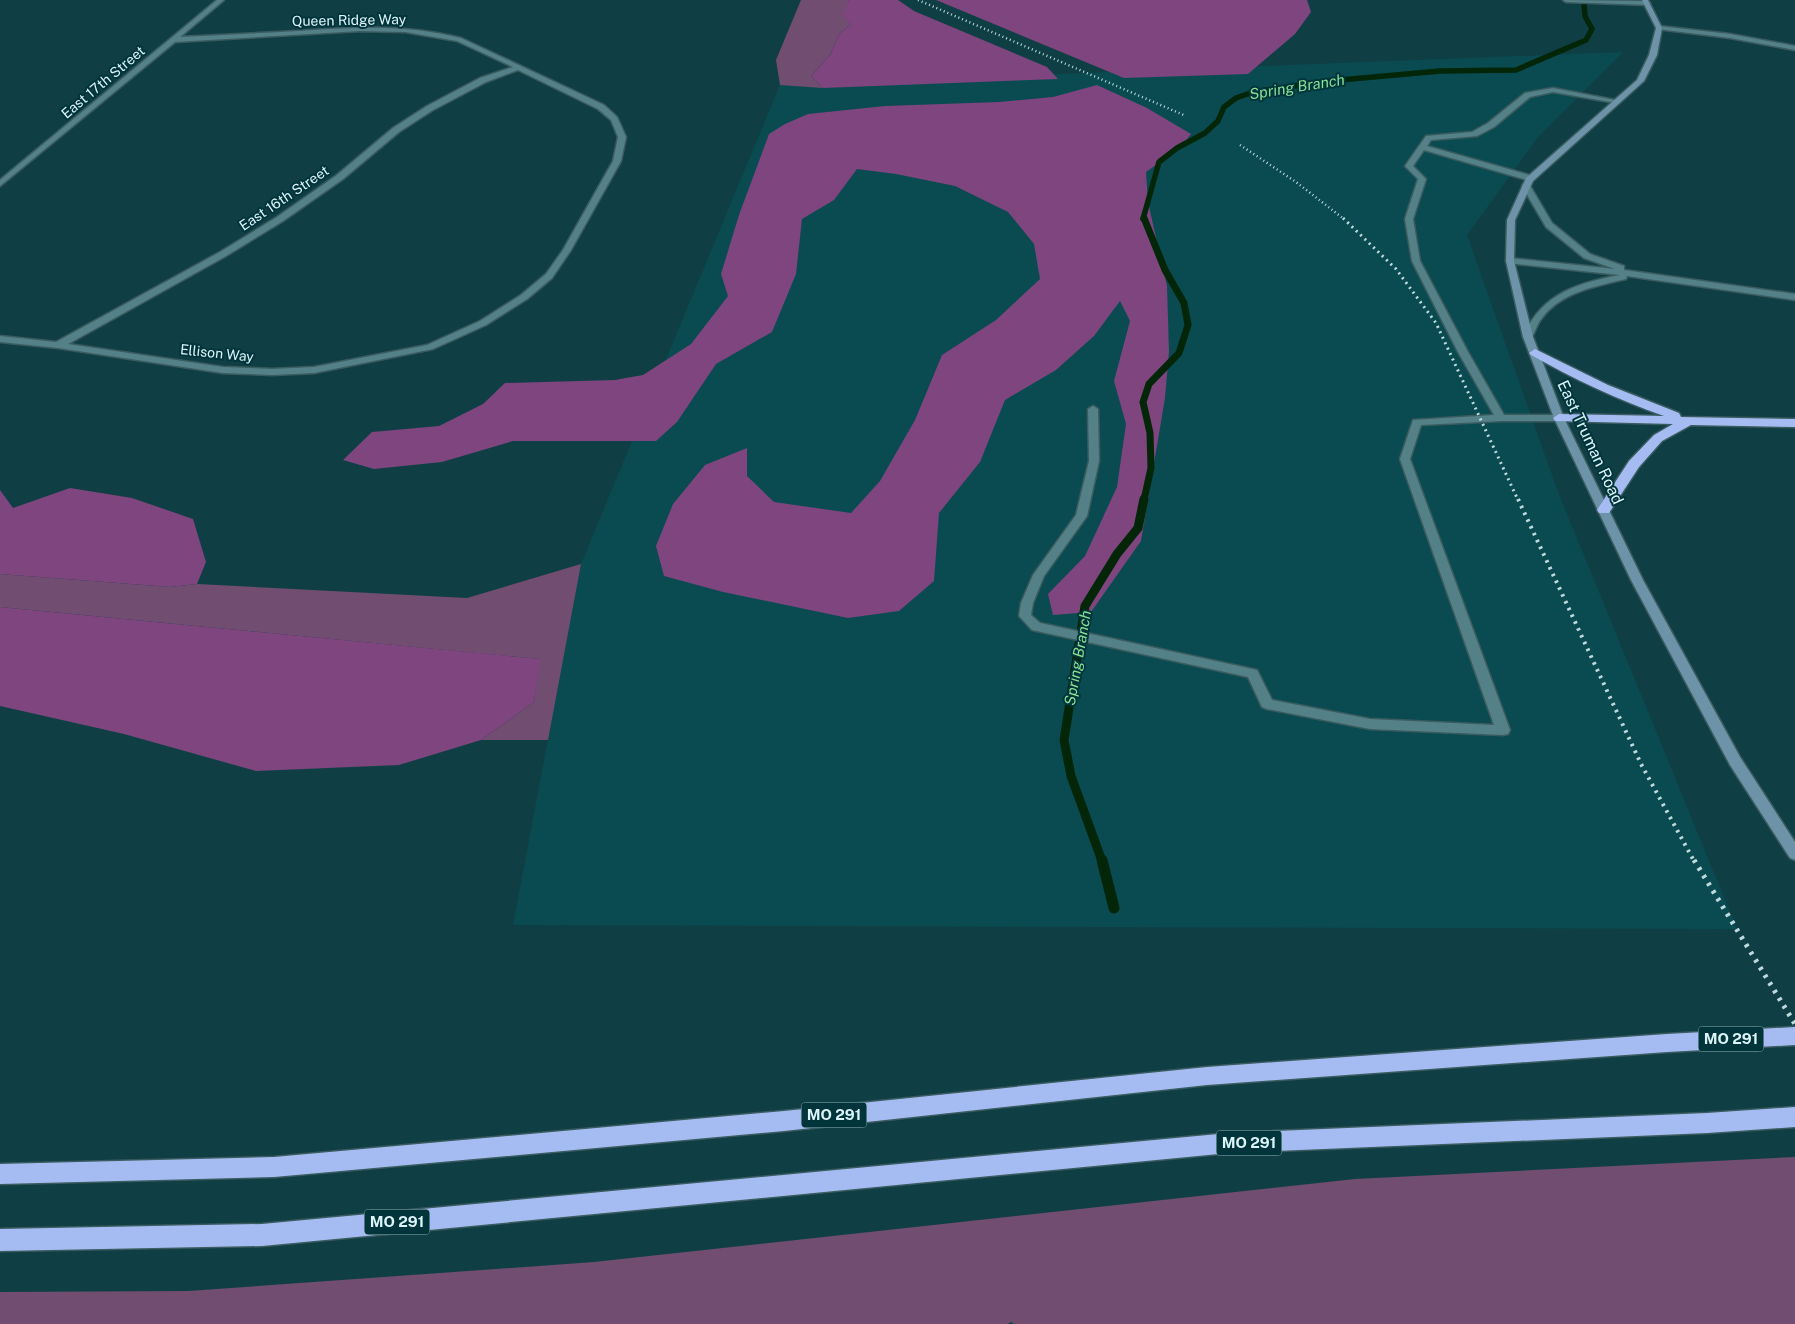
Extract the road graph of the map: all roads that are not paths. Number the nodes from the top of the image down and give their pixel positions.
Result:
1 (221, 0) edge
2 (1566, 0) edge
3 (1646, 1) edge
4 (1659, 28) junction
5 (174, 40) junction
6 (1795, 48) edge
7 (518, 68) junction
8 (1616, 101) junction
9 (618, 129) joint
10 (1422, 148) junction
11 (1528, 182) junction
12 (0, 184) edge
13 (1510, 262) junction
14 (1642, 275) junction
15 (1795, 297) edge
16 (1528, 337) junction
17 (0, 339) edge
18 (58, 345) junction
19 (1535, 354) junction
20 (1093, 409) dead end
21 (1501, 418) junction
22 (1559, 418) junction
23 (1688, 421) junction
24 (1795, 423) edge
25 (1604, 510) junction
26 (1795, 854) edge
27 (1795, 1036) edge
28 (1795, 1116) edge
29 (0, 1174) edge
30 (0, 1240) edge

1 - 5 street, East 17th Street
2 - 3 street
3 - 4 main road
4 - 6 street
4 - 8 main road, East Truman Road
5 - 7 street, Queen Ridge Way
5 - 12 street, East 17th Street
7 - 9 street, Queen Ridge Way
7 - 18 street, East 16th Street
8 - 10 street
8 - 11 main road, East Truman Road
9 - 18 street, Ellison Way
10 - 11 street
10 - 21 street
11 - 13 main road, East Truman Road
11 - 14 street
13 - 14 street
13 - 16 main road, East Truman Road
14 - 15 street
14 - 16 street
16 - 19 main road, East Truman Road
17 - 18 street, Ellison Way
19 - 22 main road, East Truman Road
19 - 23 highway
20 - 21 street
21 - 22 street
22 - 23 highway
22 - 25 main road, East Truman Road
23 - 24 highway
23 - 25 highway
25 - 26 main road, East Truman Road
27 - 29 highway, MO 291
28 - 30 highway, MO 291

